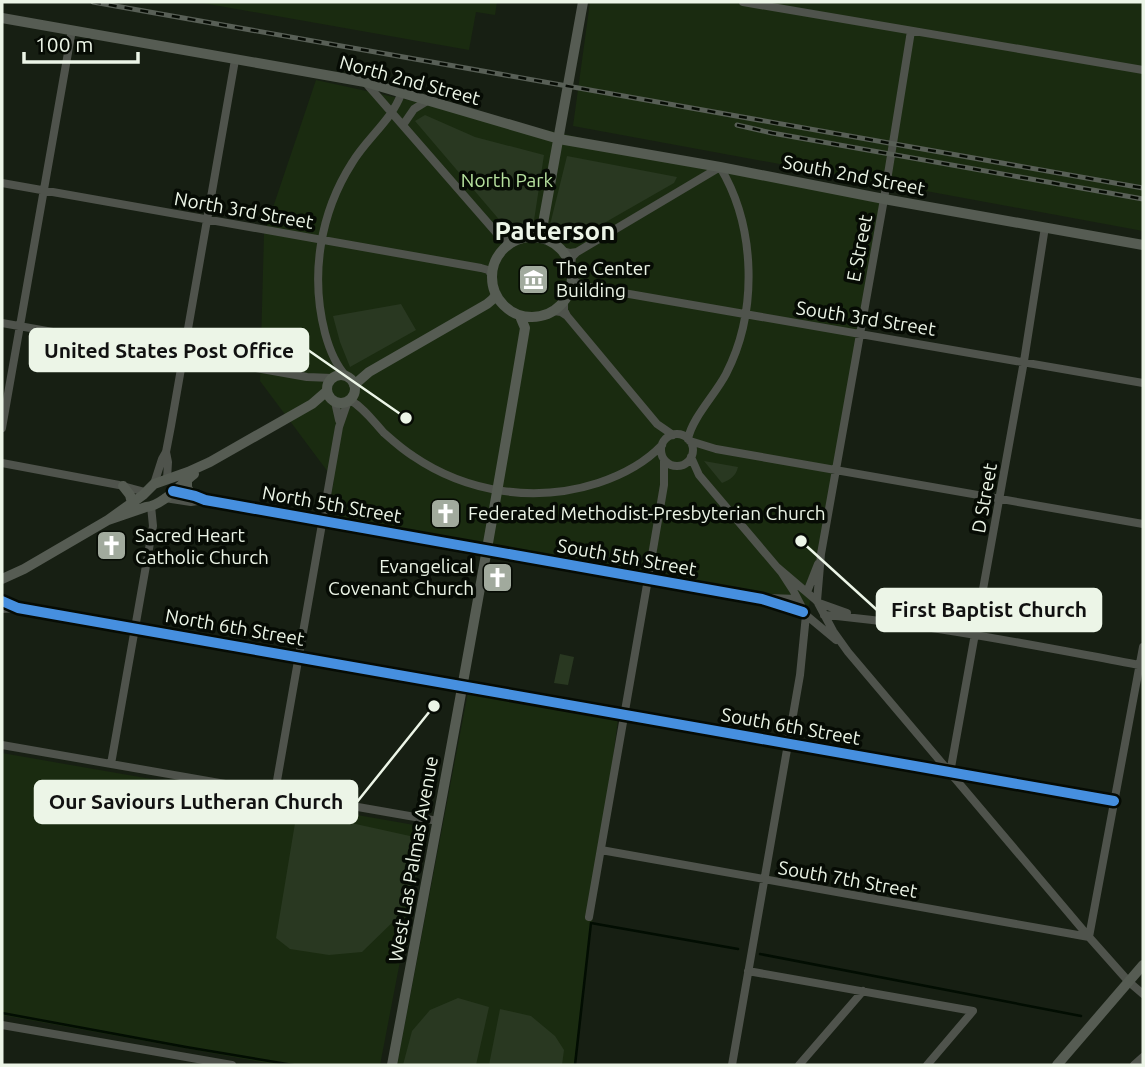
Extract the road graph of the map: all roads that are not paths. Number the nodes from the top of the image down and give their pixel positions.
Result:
1 (583, 2) edge
2 (743, 2) edge
3 (2, 18) edge
4 (72, 30) junction
5 (911, 31) junction
6 (235, 60) junction
7 (1143, 70) edge
8 (365, 82) junction
9 (401, 94) junction
10 (427, 102) junction
11 (391, 112) junction
12 (403, 125) junction
13 (559, 139) junction
14 (720, 167) junction
15 (2, 183) edge
16 (44, 191) junction
17 (884, 198) junction
18 (208, 219) junction
19 (1045, 227) junction
20 (538, 233) junction
21 (322, 239) junction
22 (505, 244) junction
23 (1143, 245) edge
24 (563, 251) junction
25 (576, 252) junction
26 (493, 270) junction
27 (571, 271) junction
28 (583, 286) junction
29 (570, 289) junction
30 (499, 299) junction
31 (564, 302) junction
32 (554, 311) junction
33 (746, 314) junction
34 (520, 316) junction
35 (567, 316) junction
36 (533, 317) junction
37 (2, 323) edge
38 (20, 326) junction
39 (525, 328) junction
40 (859, 334) junction
41 (183, 355) junction
42 (334, 359) junction
43 (1024, 361) junction
44 (307, 377) junction
45 (333, 377) junction
46 (351, 382) junction
47 (1143, 383) edge
48 (327, 390) junction
49 (349, 400) junction
50 (335, 401) junction
51 (312, 404) junction
52 (365, 411) junction
53 (697, 418) junction
54 (657, 424) junction
55 (339, 426) junction
56 (2, 428) edge
57 (676, 435) junction
58 (689, 440) junction
59 (663, 443) junction
60 (716, 449) junction
61 (166, 452) junction
62 (692, 455) junction
63 (664, 459) junction
64 (210, 462) junction
65 (2, 463) edge
66 (641, 463) junction
67 (679, 465) junction
68 (836, 470) junction
69 (699, 475) junction
70 (187, 479) junction
71 (121, 485) junction
72 (664, 485) junction
73 (148, 489) junction
74 (168, 489) junction
75 (497, 490) junction
76 (192, 495) junction
77 (1000, 499) junction
78 (205, 500) junction
79 (132, 503) junction
80 (150, 506) junction
81 (108, 520) junction
82 (323, 520) junction
83 (1143, 524) edge
84 (152, 526) junction
85 (486, 549) junction
86 (821, 554) junction
87 (24, 569) junction
88 (780, 570) junction
89 (2, 579) edge
90 (648, 579) junction
91 (2, 585) edge
92 (807, 592) junction
93 (783, 598) junction
94 (797, 598) junction
95 (762, 599) junction
96 (818, 602) junction
97 (2, 603) edge
98 (804, 614) junction
99 (825, 616) junction
100 (840, 616) junction
101 (863, 618) junction
102 (816, 624) junction
103 (135, 627) junction
104 (976, 636) junction
105 (838, 637) junction
106 (1143, 647) edge
107 (848, 652) junction
108 (299, 656) junction
109 (803, 658) junction
110 (1140, 665) junction
111 (462, 685) junction
112 (625, 714) junction
113 (788, 744) junction
114 (2, 745) edge
115 (111, 764) junction
116 (950, 773) junction
117 (275, 792) junction
118 (1114, 801) junction
119 (438, 821) junction
120 (601, 850) junction
121 (764, 880) junction
122 (589, 918) dead end
123 (1089, 937) junction
124 (1143, 965) edge
125 (748, 971) junction
126 (1129, 982) junction
127 (863, 991) junction
128 (1143, 994) edge
129 (2, 1025) edge
130 (1143, 1057) edge
131 (232, 1065) edge
132 (392, 1065) edge
133 (732, 1065) edge
134 (799, 1065) edge
135 (928, 1065) edge
136 (1057, 1065) edge
137 (1134, 1065) edge

1 - 13 main road
2 - 5 street
3 - 4 main road, North 2nd Street
4 - 6 main road, North 2nd Street
4 - 16 street
5 - 7 street
5 - 17 street, E Street
6 - 8 main road, North 2nd Street
6 - 18 street
8 - 9 main road, North 2nd Street
8 - 11 street
9 - 10 main road, North 2nd Street
9 - 11 street
10 - 12 street
10 - 13 main road, North 2nd Street
11 - 12 street
11 - 21 street
12 - 22 street
13 - 14 main road, South 2nd Street
13 - 20 main road
14 - 17 main road, South 2nd Street
14 - 25 street
14 - 33 street
15 - 16 street, North 3rd Street
16 - 18 street, North 3rd Street
16 - 38 street
17 - 19 main road, South 2nd Street
17 - 40 street, E Street
18 - 21 street, North 3rd Street
18 - 41 street
19 - 23 main road, South 2nd Street
19 - 43 street, D Street
20 - 22 main road
20 - 24 main road
21 - 26 street, North 3rd Street
21 - 42 street
22 - 26 main road
24 - 25 street
24 - 27 main road
25 - 27 street
26 - 30 main road
27 - 28 street, South 3rd Street
27 - 29 main road
28 - 29 street, South 3rd Street
28 - 33 street, South 3rd Street
29 - 31 main road
30 - 34 main road
30 - 46 main road
31 - 32 main road
31 - 35 street
32 - 35 street
32 - 36 main road
33 - 40 street, South 3rd Street
33 - 53 street
34 - 36 main road
34 - 39 main road
35 - 54 street
36 - 39 main road, West Las Palmas Avenue
37 - 38 street
38 - 41 street
38 - 56 street
39 - 75 main road, West Las Palmas Avenue
40 - 43 street, South 3rd Street
40 - 68 street, E Street
41 - 44 street
41 - 61 street
42 - 45 street
42 - 46 street
43 - 47 street, South 3rd Street
43 - 77 street, D Street
44 - 45 street
44 - 48 street
45 - 46 main road
45 - 48 main road
46 - 49 main road
46 - 52 street
48 - 50 main road
48 - 51 main road
49 - 50 main road
49 - 52 street
49 - 55 street
50 - 51 main road
50 - 55 street
51 - 64 main road
52 - 75 street
53 - 57 street
53 - 58 street
54 - 57 street
54 - 59 street
55 - 82 street
57 - 58 street
57 - 59 street
58 - 60 street
58 - 62 street
59 - 63 street
59 - 66 street
60 - 62 street
60 - 68 street
61 - 73 street
61 - 74 street
62 - 67 street
62 - 69 street
63 - 66 street
63 - 67 street
63 - 72 street
64 - 70 main road
64 - 74 main road
65 - 71 street
66 - 75 street
67 - 69 street
67 - 72 street
68 - 77 street
68 - 86 street, E Street
69 - 88 street
70 - 74 main road
70 - 76 main road
71 - 73 street
71 - 79 main road
72 - 90 street
73 - 74 main road
73 - 79 main road
73 - 80 street
74 - 76 street, North 5th Street
74 - 78 street, North 5th Street
74 - 80 main road
74 - 84 street
75 - 85 main road, West Las Palmas Avenue
76 - 78 street, North 5th Street
77 - 83 street
77 - 104 street, D Street
78 - 82 street, North 5th Street
79 - 81 main road
80 - 81 main road
80 - 84 street
81 - 87 main road
82 - 85 street, North 5th Street
82 - 108 street
84 - 103 street
85 - 90 street, South 5th Street
85 - 111 main road, West Las Palmas Avenue
86 - 92 street, E Street
86 - 96 street, E Street
87 - 89 main road
87 - 91 main road
88 - 92 street
88 - 93 street
88 - 94 street
90 - 95 street, South 5th Street
90 - 112 street
92 - 94 street
92 - 96 street
93 - 94 street, South 5th Street
93 - 95 street, South 5th Street
94 - 98 street
95 - 98 street, South 5th Street
96 - 99 street
96 - 101 street
97 - 103 street, North 6th Street
98 - 102 street
98 - 109 street
99 - 100 street
99 - 102 street
99 - 105 street
100 - 101 street
100 - 105 street
101 - 104 street
102 - 107 street
102 - 109 street
103 - 108 street, North 6th Street
103 - 115 street
104 - 110 street
104 - 116 street, D Street
105 - 107 street
106 - 110 street
107 - 116 street
108 - 111 street, North 6th Street
108 - 117 street
109 - 113 street
110 - 118 street
111 - 112 street, South 6th Street
111 - 119 main road, West Las Palmas Avenue
112 - 113 street, South 6th Street
112 - 120 street
113 - 116 street, South 6th Street
113 - 121 street
114 - 115 street
115 - 117 street
116 - 118 street, South 6th Street
116 - 123 street
117 - 119 street
118 - 123 street
119 - 132 main road, West Las Palmas Avenue
120 - 121 street, South 7th Street
120 - 122 street
121 - 123 street, South 7th Street
121 - 125 street
123 - 126 street
124 - 126 main road
125 - 127 street
125 - 133 street
126 - 128 street
126 - 136 main road
127 - 134 street
127 - 135 street
129 - 131 street
130 - 137 street

